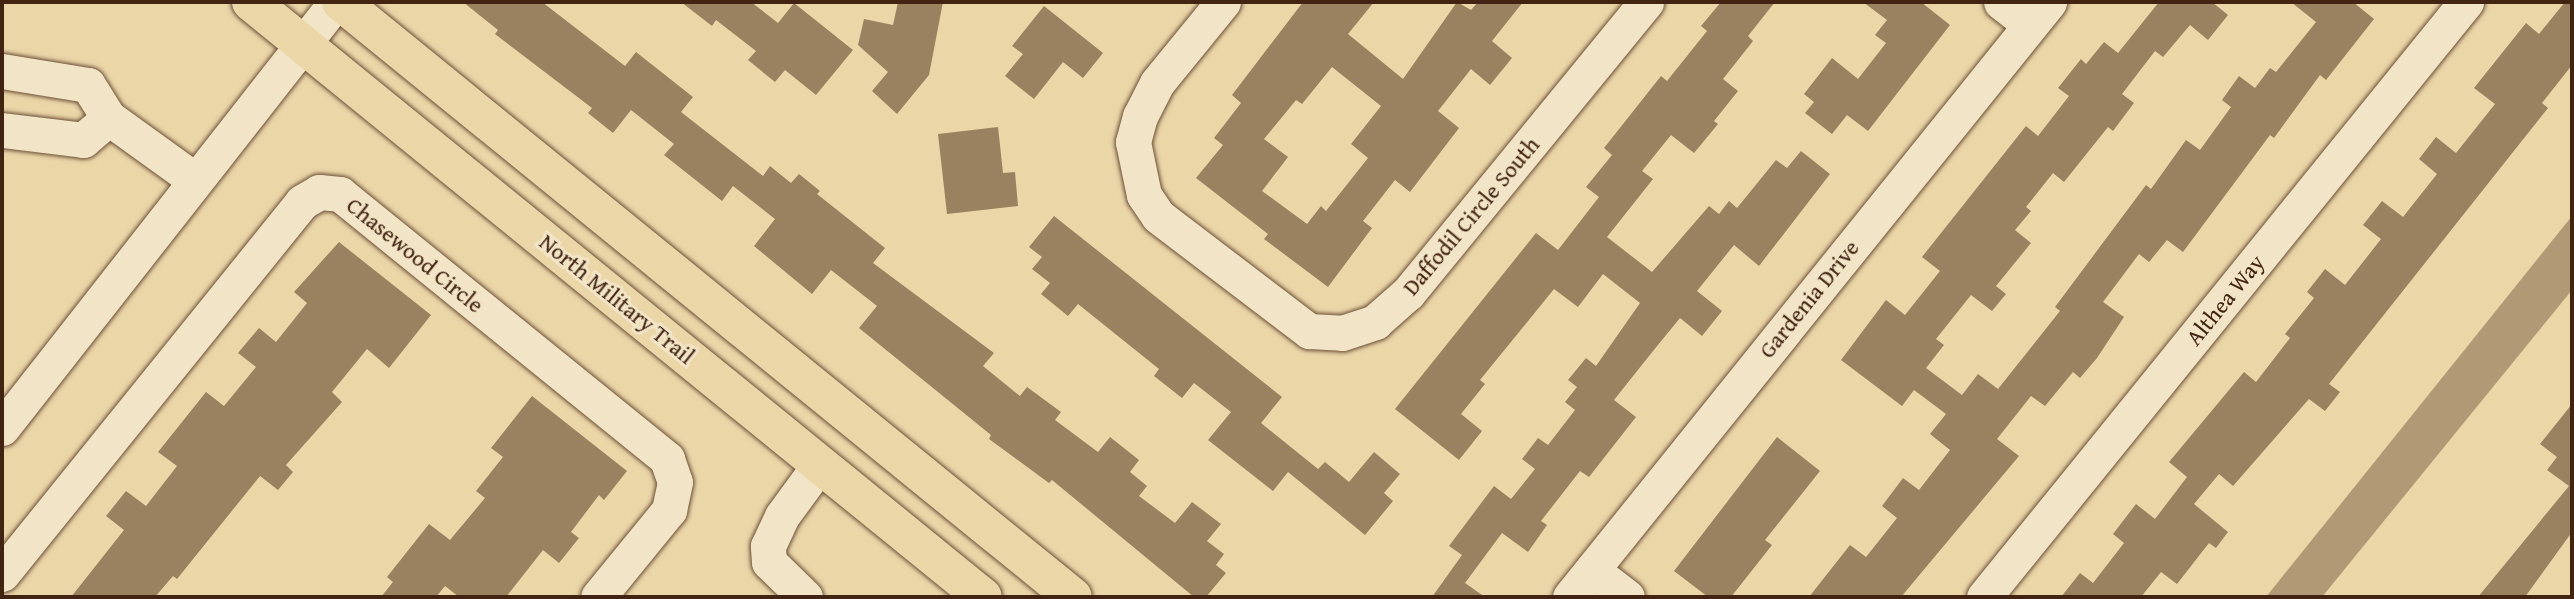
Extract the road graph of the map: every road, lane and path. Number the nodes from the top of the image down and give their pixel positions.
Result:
1 (251, 2) edge
2 (338, 2) edge
3 (1223, 2) edge
4 (1646, 2) edge
5 (2001, 2) edge
6 (2466, 2) edge
7 (2040, 13) edge
8 (302, 43) junction
9 (2, 71) edge
10 (109, 118) junction
11 (2, 130) edge
12 (195, 180) junction
13 (2, 428) edge
14 (820, 464) junction
15 (1592, 570) junction
16 (2, 574) edge
17 (598, 597) edge
18 (805, 597) edge
19 (983, 597) edge
20 (1073, 597) edge
21 (1570, 597) edge
22 (1627, 597) edge
23 (1984, 597) edge

1 - 8 main road, North Military Trail
2 - 8 street
2 - 20 main road
3 - 4 street, Daffodil Circle South
5 - 7 street
6 - 23 street, Althea Way
7 - 15 street, Gardenia Drive
8 - 12 street
8 - 14 main road, North Military Trail
9 - 10 street
10 - 11 street
10 - 12 street
12 - 13 street
14 - 18 street
14 - 19 main road, North Military Trail
15 - 21 street, Gardenia Drive
15 - 22 street
16 - 17 street, Chasewood Circle

